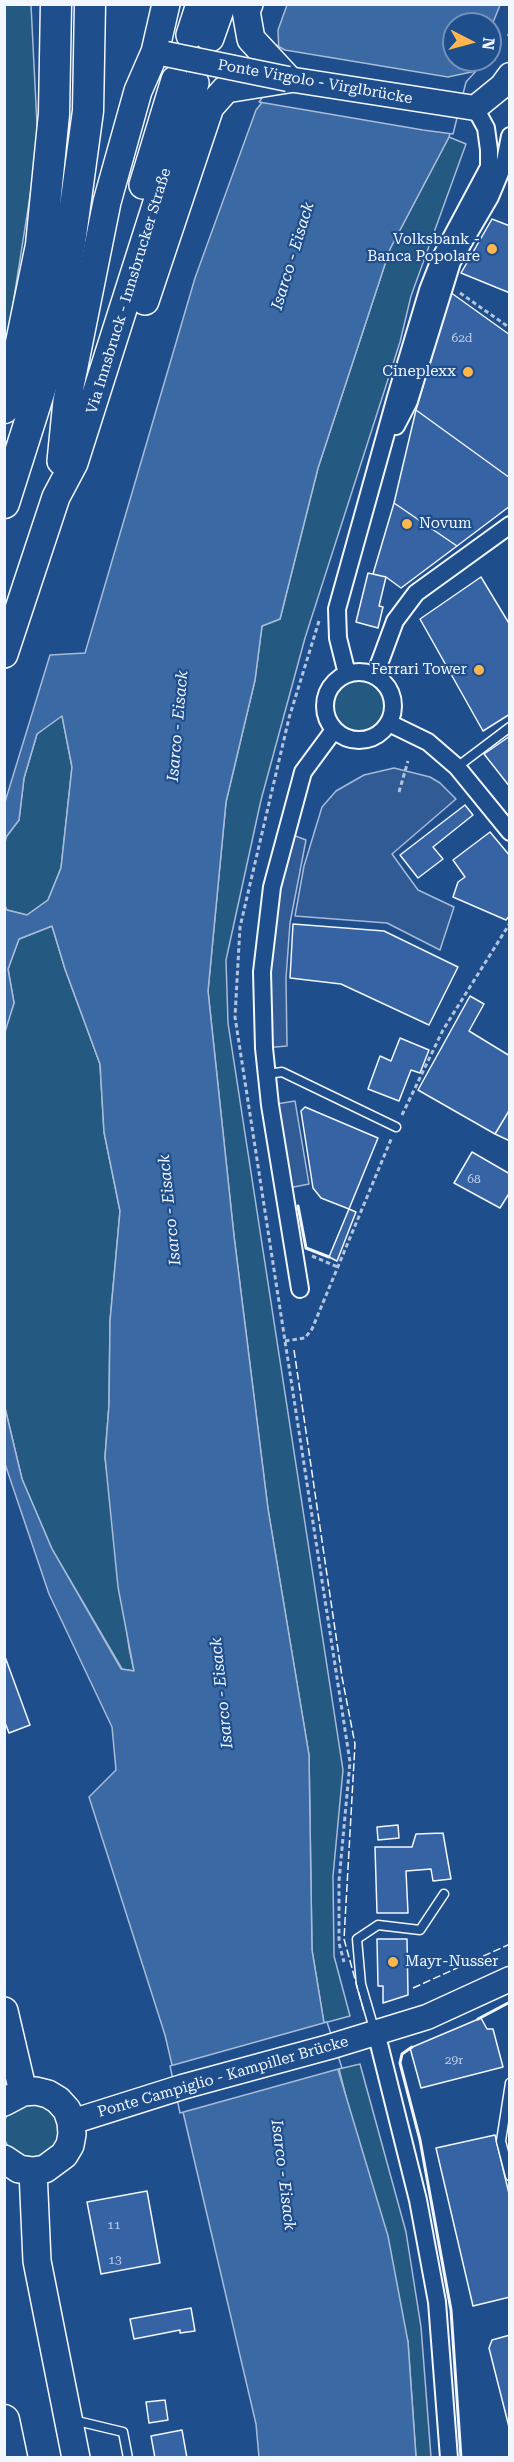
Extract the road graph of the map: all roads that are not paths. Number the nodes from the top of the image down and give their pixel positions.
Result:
1 (56, 4) edge
2 (90, 4) edge
3 (166, 4) edge
4 (200, 4) edge
5 (222, 4) edge
6 (249, 4) edge
7 (160, 53) junction
8 (510, 75) edge
9 (288, 79) junction
10 (185, 81) dead end
11 (475, 108) junction
12 (510, 136) edge
13 (4, 408) edge
14 (383, 450) junction
15 (68, 462) junction
16 (4, 503) edge
17 (510, 525) edge
18 (4, 654) edge
19 (347, 674) junction
20 (375, 675) junction
21 (389, 723) junction
22 (510, 727) edge
23 (334, 730) junction
24 (457, 766) junction
25 (510, 832) edge
26 (267, 1074) junction
27 (396, 1127) dead end
28 (300, 1289) dead end
29 (444, 1894) dead end
30 (510, 1978) edge
31 (4, 2011) edge
32 (368, 2034) junction
33 (510, 2083) edge
34 (14, 2097) edge
35 (71, 2122) junction
36 (4, 2159) edge
37 (33, 2171) junction
38 (510, 2176) edge
39 (68, 2419) junction
40 (4, 2420) edge
41 (12, 2457) edge
42 (76, 2457) edge
43 (128, 2457) edge
44 (449, 2457) edge

1 - 13 highway
2 - 16 highway
3 - 7 main road
4 - 5 main road
6 - 9 main road
7 - 9 street, Ponte Virgolo - Virglbrücke, bridge
7 - 15 main road
8 - 11 street
9 - 11 street, Ponte Virgolo - Virglbrücke
9 - 15 main road
10 - 15 main road, Via Innsbruck - Innsbrucker Straße
11 - 14 street
12 - 14 street
14 - 19 street
15 - 18 main road, Via Innsbruck - Innsbrucker Straße
17 - 20 street
19 - 20 street
19 - 23 street
20 - 21 street
21 - 23 street
21 - 24 street
22 - 24 lane
23 - 26 street
24 - 25 street
26 - 27 lane
26 - 28 street
29 - 32 lane
30 - 32 street, Ponte Campiglio - Kampiller Brücke
31 - 34 main road
32 - 35 street, Ponte Campiglio - Kampiller Brücke
32 - 44 street
33 - 38 lane
34 - 35 main road
35 - 37 main road
36 - 37 main road
37 - 39 main road
39 - 42 main road
39 - 43 lane
40 - 41 highway

